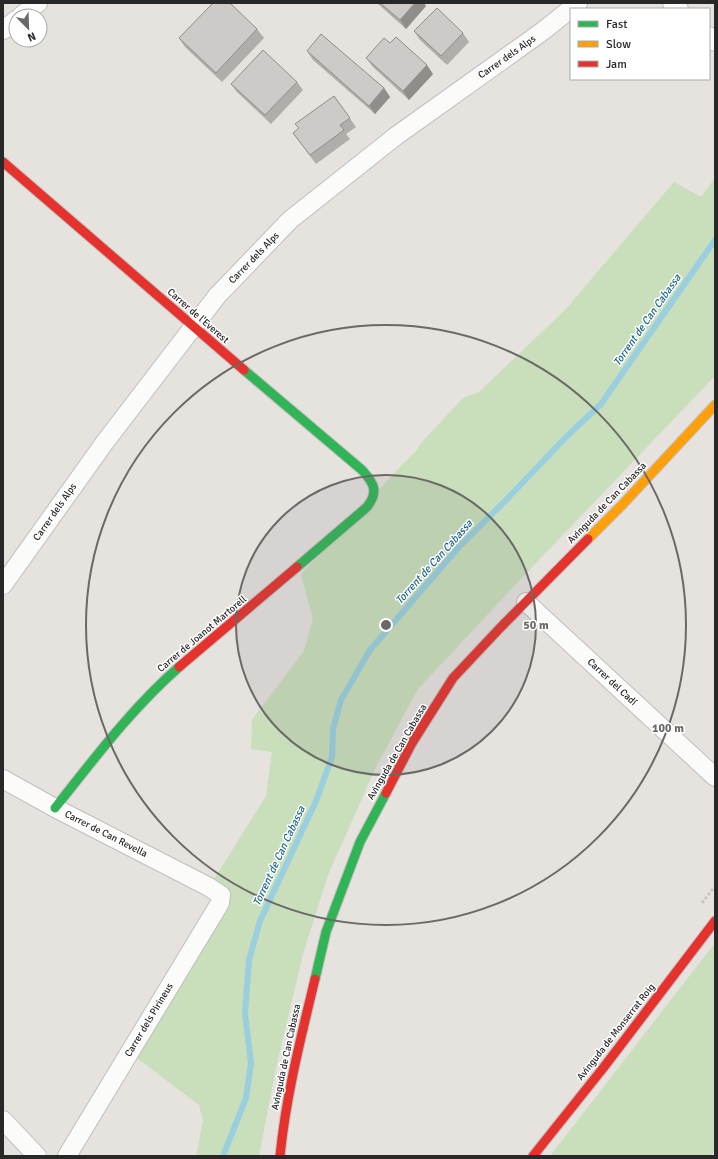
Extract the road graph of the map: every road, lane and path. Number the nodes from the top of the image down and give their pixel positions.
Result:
1 (570, 9) edge
2 (3, 162) edge
3 (193, 327) junction
4 (715, 405) edge
5 (375, 491) joint
6 (3, 585) edge
7 (526, 602) junction
8 (715, 777) edge
9 (3, 779) edge
10 (55, 808) junction
11 (209, 887) joint
12 (715, 921) edge
13 (3, 1120) edge
14 (37, 1156) edge
15 (67, 1156) edge
16 (280, 1156) edge
17 (533, 1156) edge

1 - 3 street, Carrer dels Alps
2 - 3 street, Carrer de l'Everest
3 - 5 street, Carrer de l'Everest
3 - 6 street, Carrer dels Alps
4 - 7 street, Avinguda de Can Cabassa
5 - 10 street, Carrer de Joanot Martorell
7 - 8 street, Carrer del Cadí
7 - 16 street, Avinguda de Can Cabassa
9 - 10 street, Carrer de Can Revella
10 - 11 street, Carrer de Can Revella
11 - 15 street, Carrer dels Pirineus
12 - 17 street, Avinguda de Monserrat Roig
13 - 14 street

